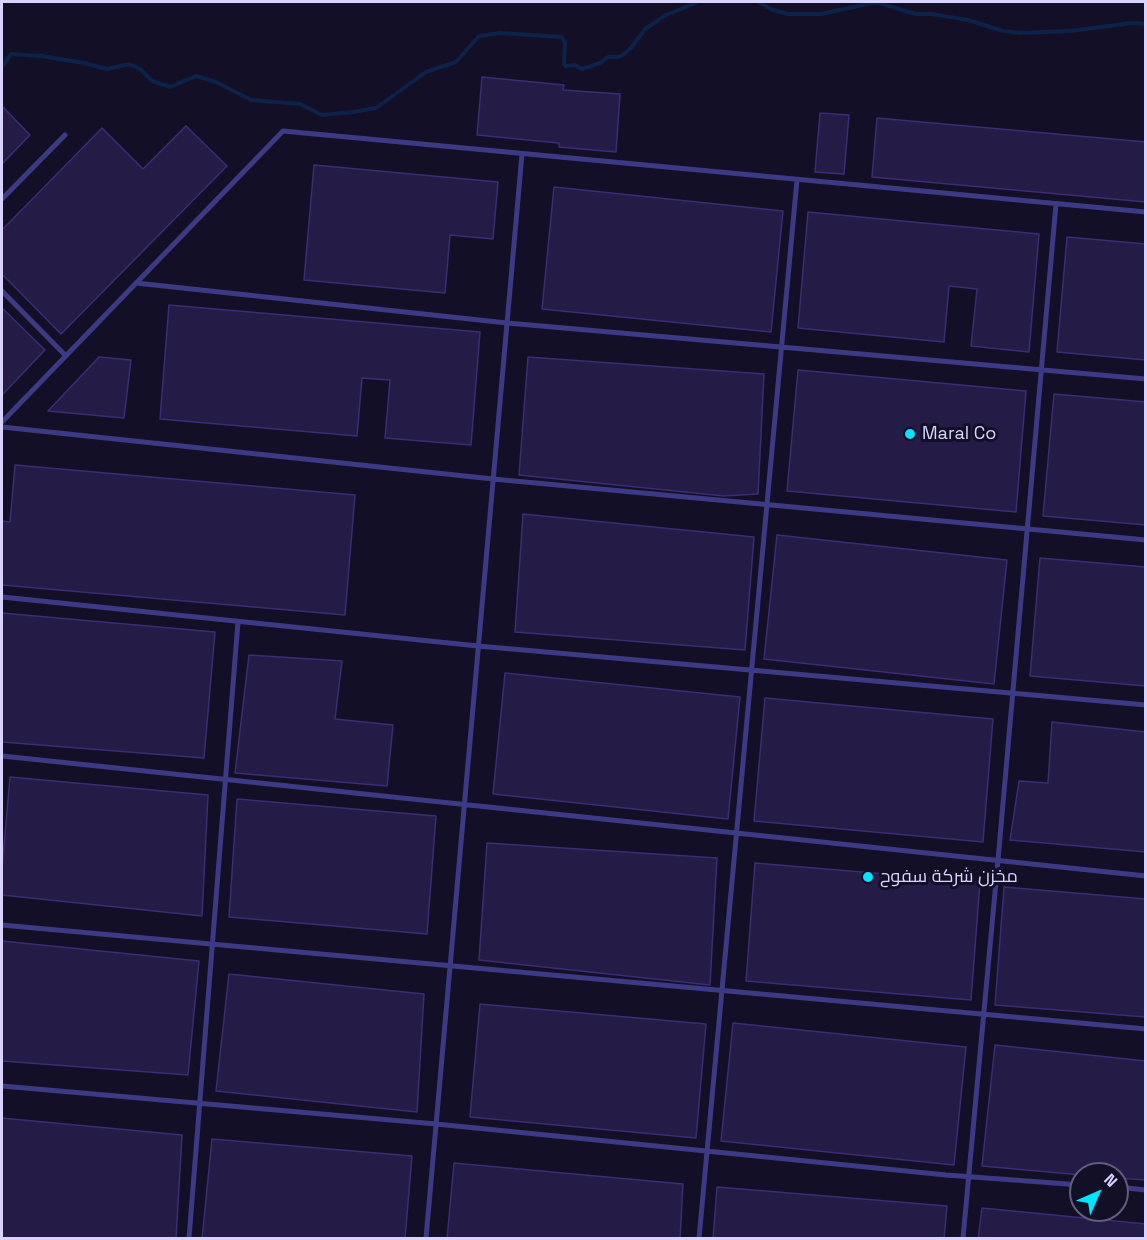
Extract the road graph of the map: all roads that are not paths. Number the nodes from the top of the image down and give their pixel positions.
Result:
1 (65, 135) dead end
2 (522, 154) junction
3 (797, 180) junction
4 (2, 199) edge
5 (1056, 204) junction
6 (1146, 212) edge
7 (136, 283) junction
8 (2, 291) edge
9 (507, 323) junction
10 (782, 347) junction
11 (66, 356) junction
12 (1041, 370) junction
13 (1146, 379) edge
14 (2, 422) edge
15 (2, 427) edge
16 (494, 479) junction
17 (767, 504) junction
18 (1027, 528) junction
19 (1146, 540) edge
20 (2, 597) edge
21 (238, 621) junction
22 (478, 646) junction
23 (752, 670) junction
24 (1012, 693) junction
25 (1146, 705) edge
26 (2, 756) edge
27 (225, 779) junction
28 (465, 805) junction
29 (736, 833) junction
30 (998, 861) junction
31 (1146, 876) edge
32 (2, 925) edge
33 (212, 944) junction
34 (450, 966) junction
35 (722, 991) junction
36 (984, 1014) junction
37 (1146, 1029) edge
38 (2, 1086) edge
39 (200, 1102) junction
40 (436, 1124) junction
41 (707, 1151) junction
42 (968, 1176) junction
43 (1069, 1184) edge
44 (1129, 1188) edge
45 (1146, 1190) edge
46 (189, 1239) edge
47 (426, 1239) edge
48 (699, 1239) edge
49 (963, 1239) edge

1 - 4 lane
2 - 3 lane
2 - 7 lane
2 - 9 lane
3 - 5 lane
3 - 10 lane
5 - 6 lane
5 - 12 lane
7 - 9 lane
7 - 11 lane
8 - 11 lane
9 - 10 lane
9 - 16 lane
10 - 12 lane
10 - 17 lane
11 - 14 lane
12 - 13 lane
12 - 18 lane
15 - 16 lane
16 - 17 lane
16 - 22 lane
17 - 18 lane
17 - 23 lane
18 - 19 lane
18 - 24 lane
20 - 21 lane
21 - 22 lane
21 - 27 lane
22 - 23 lane
22 - 28 lane
23 - 24 lane
23 - 29 lane
24 - 25 lane
24 - 30 lane
26 - 27 lane
27 - 28 lane
27 - 33 lane
28 - 29 lane
28 - 34 lane
29 - 30 lane
29 - 35 lane
30 - 31 lane
30 - 36 lane
32 - 33 lane
33 - 34 lane
33 - 39 lane
34 - 35 lane
34 - 40 lane
35 - 36 lane
35 - 41 lane
36 - 37 lane
36 - 42 lane
38 - 39 lane
39 - 40 lane
39 - 46 lane
40 - 41 lane
40 - 47 lane
41 - 42 lane
41 - 48 lane
42 - 43 lane
42 - 49 lane
44 - 45 lane

